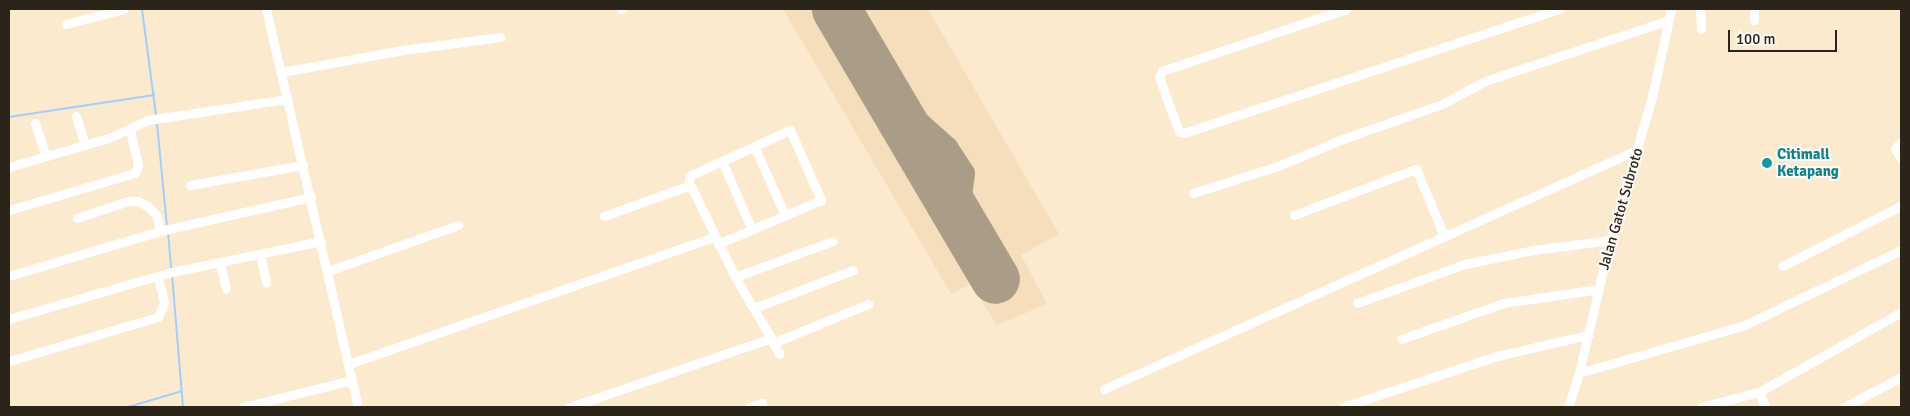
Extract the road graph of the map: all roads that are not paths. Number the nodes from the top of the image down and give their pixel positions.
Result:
1 (124, 9) edge
2 (266, 9) edge
3 (1346, 9) edge
4 (1560, 9) edge
5 (1671, 9) edge
6 (1700, 9) edge
7 (1754, 9) edge
8 (1669, 20) junction
9 (1754, 20) dead end
10 (66, 24) dead end
11 (1701, 29) dead end
12 (500, 37) dead end
13 (282, 72) junction
14 (287, 99) junction
15 (76, 116) dead end
16 (35, 123) dead end
17 (130, 129) junction
18 (1901, 142) edge
19 (85, 145) junction
20 (754, 146) junction
21 (1639, 149) junction
22 (46, 156) junction
23 (1901, 158) edge
24 (722, 160) junction
25 (303, 165) junction
26 (9, 167) edge
27 (190, 184) dead end
28 (689, 187) junction
29 (1193, 193) dead end
30 (311, 197) junction
31 (1901, 206) edge
32 (9, 210) edge
33 (785, 215) junction
34 (1294, 215) dead end
35 (604, 216) dead end
36 (77, 218) dead end
37 (458, 225) dead end
38 (752, 230) junction
39 (160, 231) junction
40 (1444, 236) junction
41 (1610, 240) junction
42 (321, 241) junction
43 (716, 241) junction
44 (833, 241) dead end
45 (1901, 250) edge
46 (260, 254) junction
47 (220, 262) junction
48 (1782, 266) dead end
49 (853, 270) dead end
50 (328, 271) junction
51 (167, 274) junction
52 (9, 276) edge
53 (734, 277) junction
54 (266, 282) dead end
55 (226, 288) dead end
56 (1599, 289) junction
57 (1357, 303) dead end
58 (868, 304) dead end
59 (754, 308) junction
60 (1901, 312) edge
61 (9, 318) edge
62 (1588, 335) junction
63 (1401, 339) dead end
64 (772, 340) junction
65 (779, 354) dead end
66 (9, 361) edge
67 (349, 364) junction
68 (1579, 373) junction
69 (1901, 377) edge
70 (352, 380) junction
71 (1104, 389) dead end
72 (1759, 392) junction
73 (762, 402) dead end
74 (243, 407) edge
75 (358, 407) edge
76 (570, 407) edge
77 (749, 407) edge
78 (1343, 407) edge
79 (1568, 407) edge
80 (1701, 407) edge
81 (1765, 407) edge
82 (1844, 407) edge

1 - 10 street
2 - 13 street
3 - 4 street
5 - 8 street, Jalan Gatot Subroto
6 - 11 street
7 - 9 street
8 - 21 street, Jalan Gatot Subroto
8 - 29 street
12 - 13 street
13 - 14 street
14 - 17 street
14 - 25 street
15 - 19 street
16 - 22 street
17 - 19 street
17 - 32 street
18 - 23 street
19 - 22 street
20 - 24 street
20 - 33 street
20 - 33 street
21 - 40 street
21 - 41 street, Jalan Gatot Subroto
22 - 26 street
24 - 28 street
24 - 38 street
25 - 27 street
25 - 30 street
28 - 35 street
28 - 43 street
30 - 39 street
30 - 42 street
31 - 48 street
33 - 38 street
34 - 40 street
36 - 39 street
37 - 50 street
38 - 43 street
39 - 52 street
40 - 71 street
41 - 56 street, Jalan Gatot Subroto
41 - 57 street
42 - 46 street
42 - 50 street
43 - 53 street
43 - 67 street
44 - 53 street
45 - 68 street
46 - 47 street
46 - 54 street
47 - 51 street
47 - 55 street
49 - 59 street
50 - 67 street
51 - 61 street
51 - 66 street
53 - 59 street
56 - 62 street, Jalan Gatot Subroto
56 - 63 street
58 - 64 street
59 - 64 street
60 - 72 street
62 - 68 street, Jalan Gatot Subroto
62 - 78 street
64 - 65 street
64 - 76 street
67 - 70 street
68 - 79 street, Jalan Gatot Subroto
69 - 82 street
70 - 74 street
70 - 75 street
72 - 80 street
72 - 81 street
73 - 77 street

